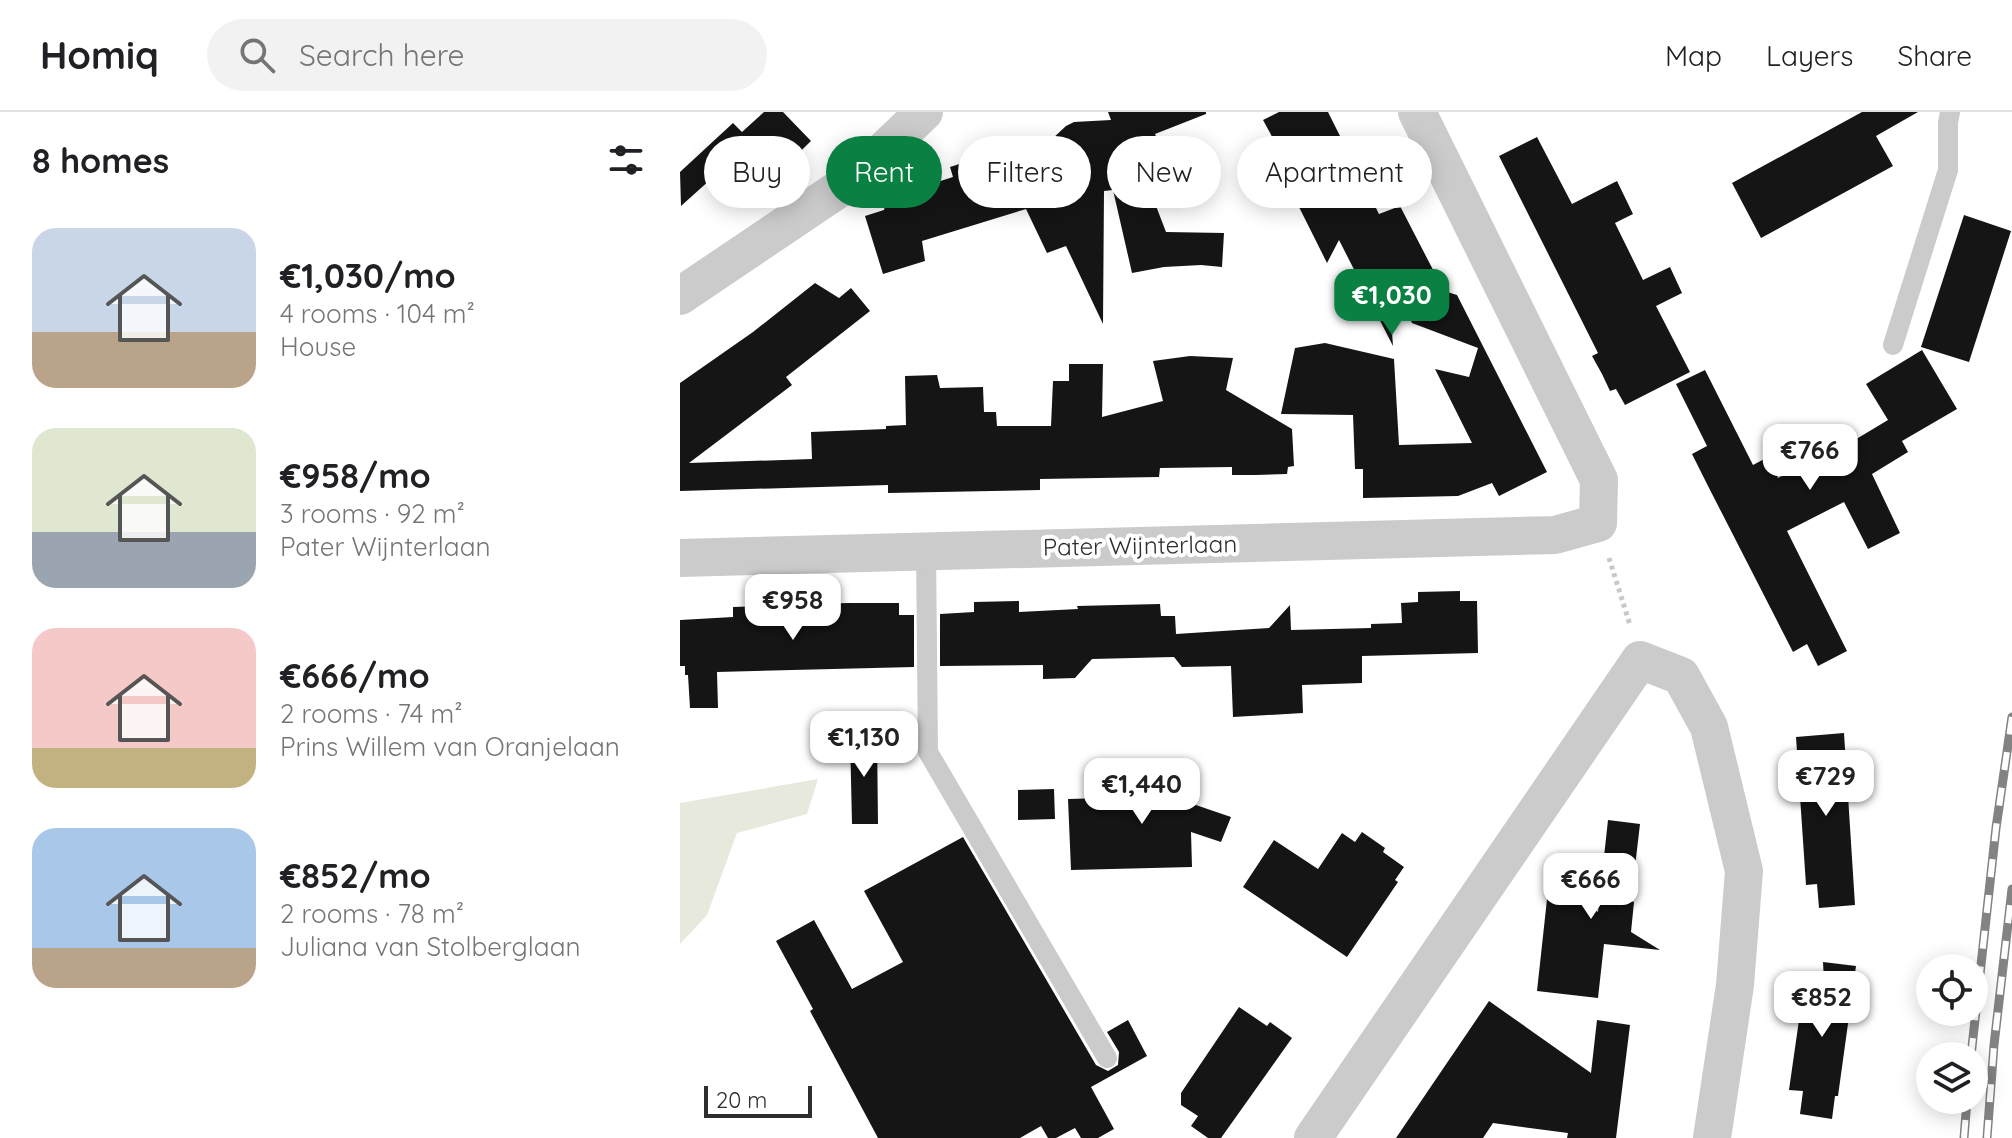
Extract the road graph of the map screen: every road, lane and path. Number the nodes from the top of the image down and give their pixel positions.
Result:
1 (924, 112) edge
2 (1417, 112) edge
3 (1950, 112) edge
4 (680, 296) edge
5 (1893, 345) dead end
6 (1598, 523) junction
7 (926, 551) junction
8 (680, 558) edge
9 (1640, 660) junction
10 (1107, 1058) dead end
11 (1313, 1138) edge
12 (1712, 1138) edge

1 - 4 street
2 - 6 street
3 - 5 lane
6 - 7 street, Pater Wijnterlaan
6 - 9 path
7 - 8 street, Pater Wijnterlaan
7 - 10 lane
9 - 11 street
9 - 12 street

